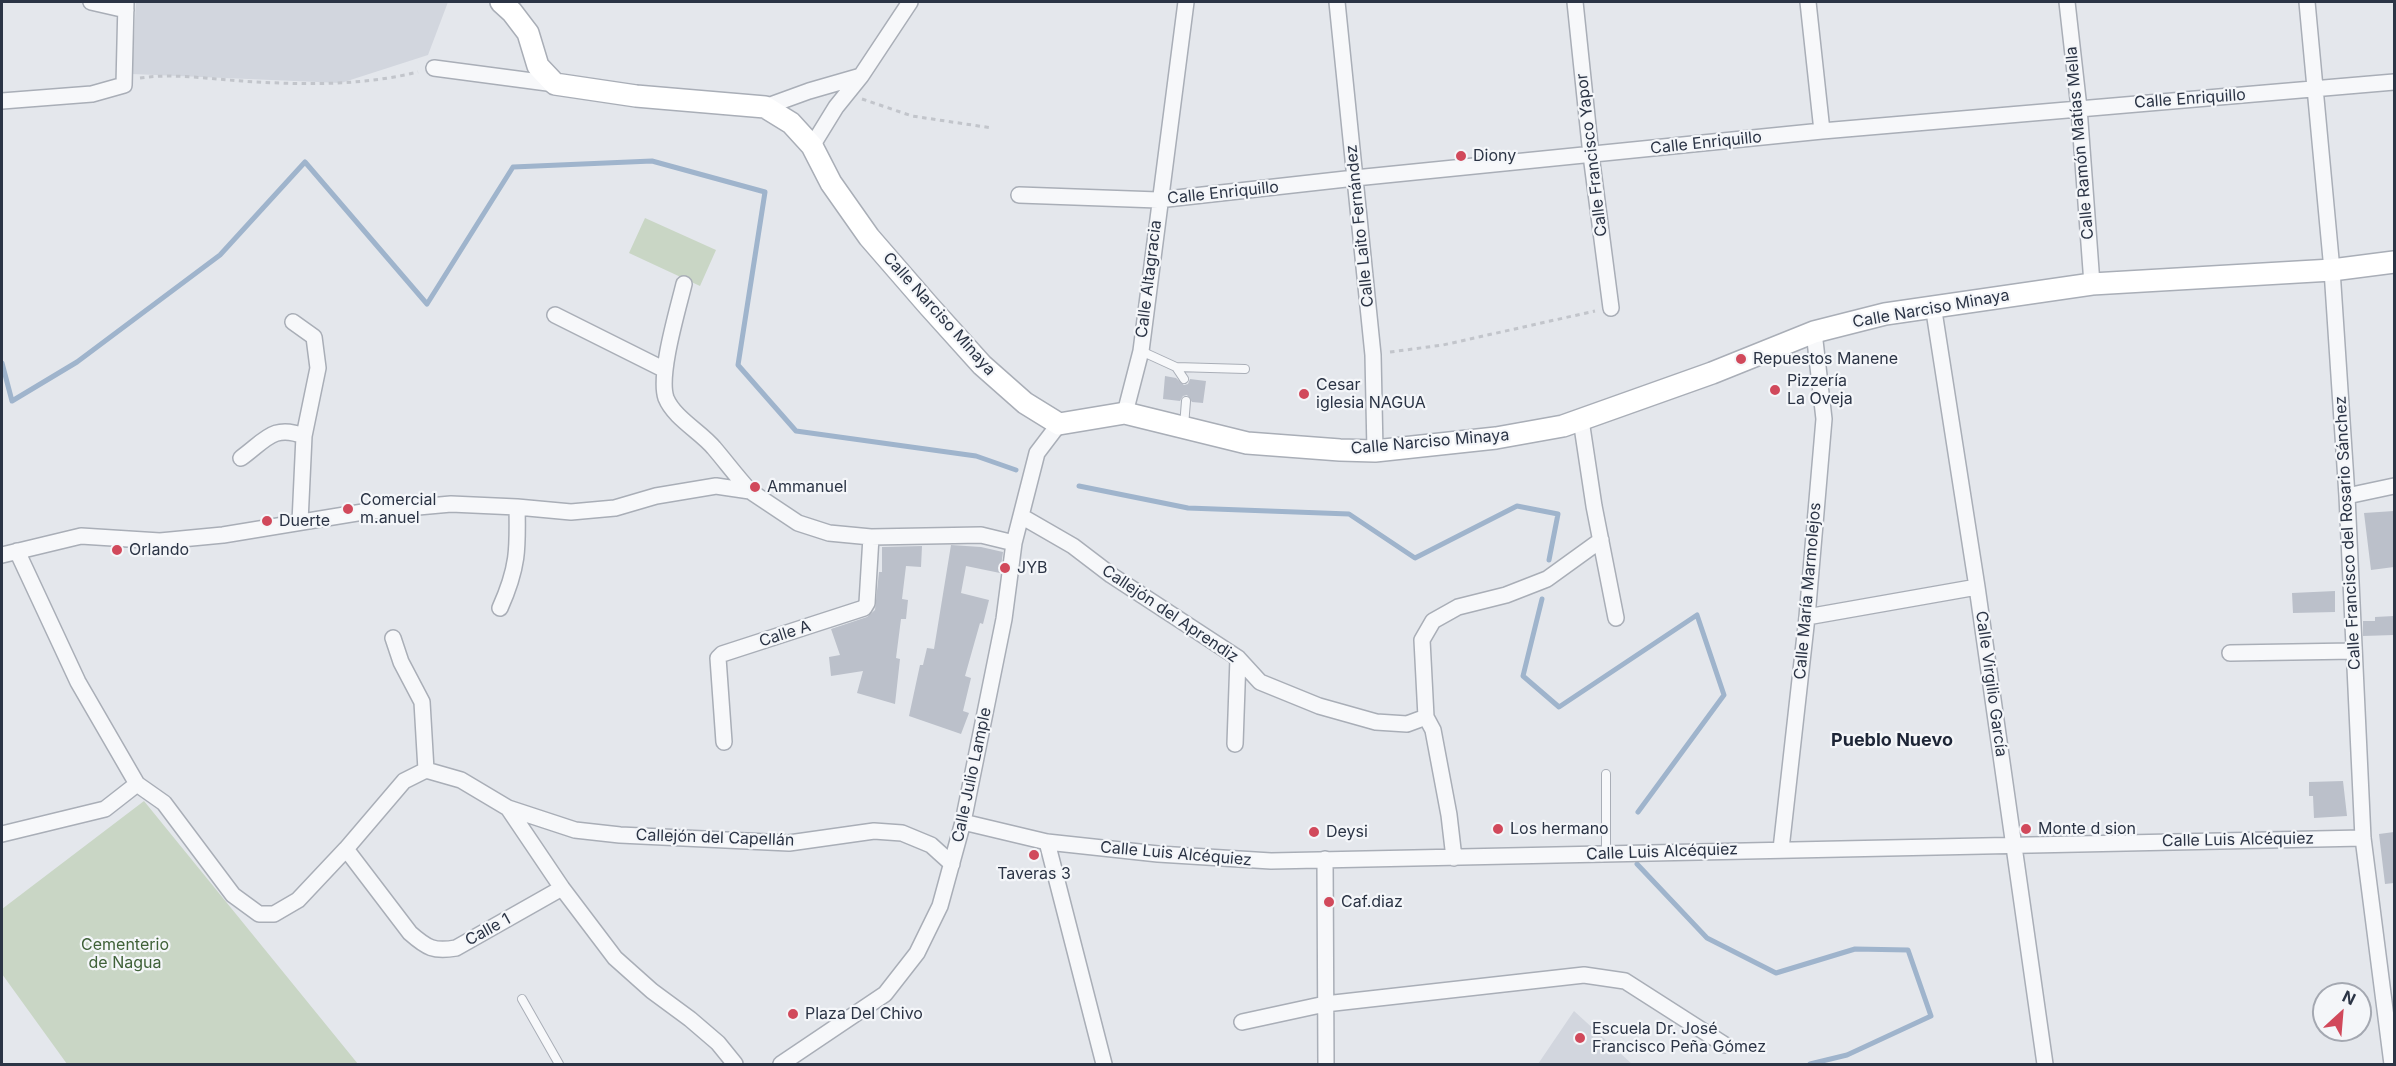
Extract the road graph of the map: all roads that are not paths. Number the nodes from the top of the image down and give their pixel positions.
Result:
1 (92, 2) edge
2 (501, 2) edge
3 (910, 2) edge
4 (1186, 2) edge
5 (1337, 2) edge
6 (1575, 2) edge
7 (1808, 2) edge
8 (2067, 2) edge
9 (2307, 2) edge
10 (126, 6) edge
11 (434, 68) road end
12 (861, 76) junction
13 (2394, 82) edge
14 (555, 84) junction
15 (2315, 90) junction
16 (2, 101) edge
17 (765, 107) junction
18 (2079, 108) junction
19 (1822, 131) junction
20 (812, 146) junction
21 (1591, 154) junction
22 (1356, 178) junction
23 (1019, 195) dead end
24 (1158, 200) junction
25 (2394, 262) edge
26 (2332, 270) junction
27 (684, 284) dead end
28 (2092, 284) junction
29 (1933, 305) junction
30 (1611, 308) road end
31 (555, 315) dead end
32 (293, 322) dead end
33 (1814, 332) junction
34 (1141, 351) junction
35 (1176, 367) junction
36 (1245, 369) dead end
37 (665, 370) junction
38 (1184, 379) dead end
39 (1186, 401) dead end
40 (1125, 413) junction
41 (1581, 420) junction
42 (1059, 424) junction
43 (1184, 427) junction
44 (304, 436) junction
45 (1375, 451) junction
46 (241, 458) dead end
47 (2394, 486) edge
48 (750, 490) junction
49 (2347, 496) junction
50 (517, 507) junction
51 (1021, 516) junction
52 (300, 522) junction
53 (872, 537) junction
54 (1601, 540) junction
55 (1014, 543) junction
56 (17, 551) junction
57 (2, 555) edge
58 (1977, 587) junction
59 (500, 608) dead end
60 (1807, 617) junction
61 (1616, 618) dead end
62 (393, 638) dead end
63 (2354, 651) junction
64 (2230, 653) dead end
65 (1238, 658) junction
66 (1426, 717) junction
67 (724, 742) dead end
68 (1235, 744) dead end
69 (426, 770) junction
70 (1606, 774) dead end
71 (137, 784) junction
72 (508, 808) junction
73 (963, 822) junction
74 (2, 834) edge
75 (2363, 838) junction
76 (1047, 842) junction
77 (2014, 844) junction
78 (346, 849) junction
79 (1781, 849) junction
80 (1606, 854) junction
81 (1454, 858) junction
82 (1325, 859) junction
83 (952, 864) junction
84 (562, 888) junction
85 (522, 999) dead end
86 (1325, 1004) junction
87 (1242, 1022) dead end
88 (1725, 1045) dead end
89 (559, 1065) edge
90 (735, 1065) edge
91 (781, 1065) edge
92 (1104, 1065) edge
93 (1326, 1065) edge
94 (2045, 1065) edge
95 (2392, 1065) edge

1 - 10 street
2 - 14 street
3 - 12 street
4 - 24 street, Calle Altagracia
5 - 22 street, Calle Laito Fernández
6 - 21 street, Calle Francisco Yapor
7 - 19 street
8 - 18 street, Calle Ramón Matías Mella
9 - 15 street, Calle Francisco del Rosario Sánchez
10 - 16 street
11 - 14 street
12 - 17 street
12 - 20 street
13 - 15 street, Calle Enriquillo
14 - 17 street, Calle Narciso Minaya
15 - 18 street, Calle Enriquillo
15 - 26 street, Calle Francisco del Rosario Sánchez
17 - 20 street, Calle Narciso Minaya
18 - 19 street, Calle Enriquillo
18 - 28 street, Calle Ramón Matías Mella
19 - 21 street, Calle Enriquillo
20 - 42 street, Calle Narciso Minaya
21 - 22 street, Calle Enriquillo
21 - 30 street, Calle Francisco Yapor
22 - 24 street, Calle Enriquillo
22 - 45 street, Calle Laito Fernández
23 - 24 street, Calle Enriquillo
24 - 34 street, Calle Altagracia
25 - 26 street, Calle Narciso Minaya
26 - 28 street, Calle Narciso Minaya
26 - 49 street, Calle Francisco del Rosario Sánchez
27 - 37 street
28 - 29 street, Calle Narciso Minaya
29 - 33 street, Calle Narciso Minaya
29 - 58 street, Calle Virgilio García
31 - 37 street
32 - 44 street
33 - 41 street, Calle Narciso Minaya
33 - 60 street, Calle María Marmolejos
34 - 35 lane
34 - 40 street, Calle Altagracia
35 - 36 lane
35 - 38 lane
37 - 48 street
39 - 43 lane
40 - 42 street, Calle Narciso Minaya
40 - 43 street, Calle Narciso Minaya
41 - 45 street, Calle Narciso Minaya
41 - 54 street
42 - 51 street, Calle Julio Lample
43 - 45 street, Calle Narciso Minaya
44 - 46 street
44 - 52 street
47 - 49 street
48 - 50 street
48 - 53 street
49 - 63 street, Calle Francisco del Rosario Sánchez
50 - 52 street
50 - 59 street
51 - 55 street, Calle Julio Lample
51 - 65 street, Callejón del Aprendiz
52 - 56 street
53 - 55 street
53 - 67 street, Calle A
54 - 61 street
54 - 66 street
55 - 73 street, Calle Julio Lample
56 - 57 street
56 - 71 street
58 - 60 street
58 - 77 street, Calle Virgilio García
60 - 79 street, Calle María Marmolejos
62 - 69 street
63 - 64 street
63 - 75 street, Calle Francisco del Rosario Sánchez
65 - 66 street, Callejón del Aprendiz
65 - 68 street
66 - 81 street
69 - 72 street
69 - 78 street
70 - 80 lane
71 - 74 street
71 - 78 street
72 - 83 street, Callejón del Capellán
72 - 84 street
73 - 76 street, Calle Luis Alcéquiez
73 - 83 street, Calle Julio Lample
75 - 77 street, Calle Luis Alcéquiez
75 - 95 street, Calle Francisco del Rosario Sánchez
76 - 82 street, Calle Luis Alcéquiez
76 - 92 street
77 - 79 street, Calle Luis Alcéquiez
77 - 94 street, Calle Virgilio García
78 - 84 street, Calle 1
79 - 80 street, Calle Luis Alcéquiez
80 - 81 street, Calle Luis Alcéquiez
81 - 82 street, Calle Luis Alcéquiez
82 - 86 street
83 - 91 street, Calle Julio Lample
84 - 90 street
85 - 89 lane
86 - 87 street
86 - 88 street
86 - 93 street

